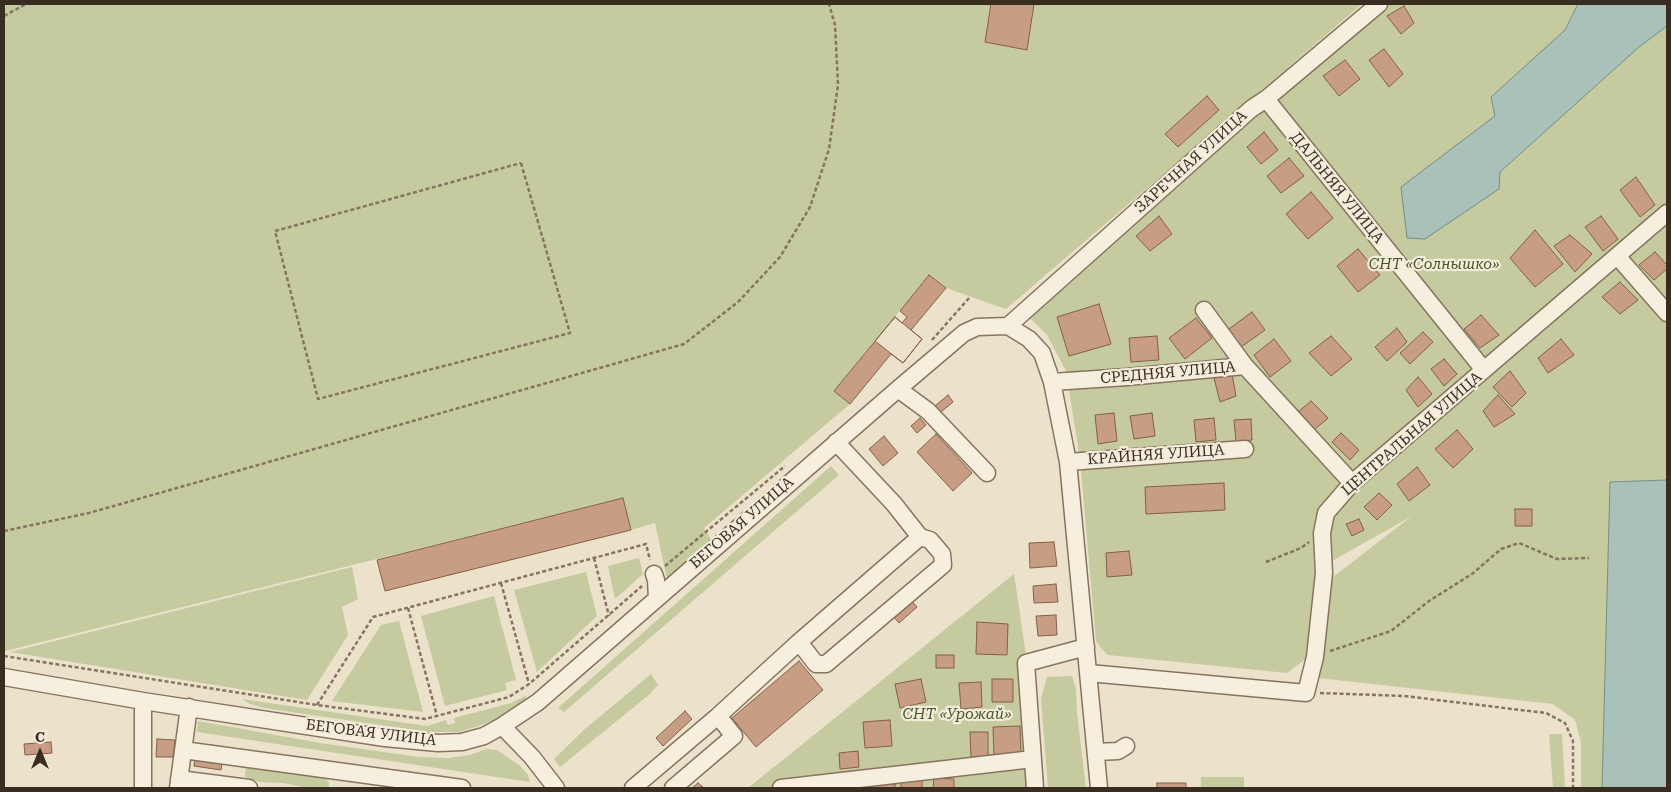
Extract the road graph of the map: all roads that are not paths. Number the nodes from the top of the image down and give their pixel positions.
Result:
1 (1379, 4) edge
2 (1266, 99) junction
3 (1667, 213) edge
4 (1618, 256) junction
5 (1204, 310) dead end
6 (1667, 313) edge
7 (1008, 326) junction
8 (1245, 366) junction
9 (1484, 370) junction
10 (1052, 382) junction
11 (898, 388) junction
12 (836, 442) junction
13 (1244, 449) dead end
14 (1068, 462) junction
15 (987, 473) dead end
16 (1352, 483) junction
17 (920, 537) junction
18 (654, 574) road end
19 (657, 598) junction
20 (799, 642) junction
21 (1086, 647) junction
22 (1089, 673) junction
23 (4, 677) edge
24 (143, 701) junction
25 (189, 707) junction
26 (718, 716) junction
27 (502, 726) junction
28 (1126, 746) dead end
29 (183, 750) junction
30 (1096, 752) junction
31 (1033, 759) junction
32 (178, 784) edge
33 (143, 788) edge
34 (249, 788) edge
35 (462, 788) edge
36 (556, 788) edge
37 (633, 788) edge
38 (673, 788) edge
39 (781, 788) edge
40 (1035, 788) edge
41 (1099, 788) edge

1 - 2 street, ЗАРЕЧНАЯ УЛИЦА
2 - 7 street, ЗАРЕЧНАЯ УЛИЦА
2 - 9 street, ДАЛЬНЯЯ УЛИЦА
3 - 4 street, ЦЕНТРАЛЬНАЯ УЛИЦА
4 - 6 street
4 - 9 street, ЦЕНТРАЛЬНАЯ УЛИЦА
5 - 8 street
7 - 10 street
7 - 11 street, БЕГОВАЯ УЛИЦА
8 - 10 street, СРЕДНЯЯ УЛИЦА
8 - 16 street, СРЕДНЯЯ УЛИЦА
9 - 16 street, ЦЕНТРАЛЬНАЯ УЛИЦА
10 - 14 street
11 - 12 street, БЕГОВАЯ УЛИЦА
11 - 15 street
12 - 17 street
12 - 19 street, БЕГОВАЯ УЛИЦА
13 - 14 street, КРАЙНЯЯ УЛИЦА
14 - 21 street
16 - 22 street, ЦЕНТРАЛЬНАЯ УЛИЦА
17 - 20 street
17 - 20 street
18 - 19 street
19 - 27 street, БЕГОВАЯ УЛИЦА
20 - 26 street
21 - 22 street
21 - 31 street
22 - 30 street
23 - 24 street, БЕГОВАЯ УЛИЦА
24 - 25 street, БЕГОВАЯ УЛИЦА
24 - 33 street
25 - 27 street, БЕГОВАЯ УЛИЦА
25 - 29 street
26 - 37 street
26 - 38 street
27 - 36 street
28 - 30 street
29 - 32 street
29 - 35 street
30 - 41 street
31 - 39 street
31 - 40 street
32 - 34 street

